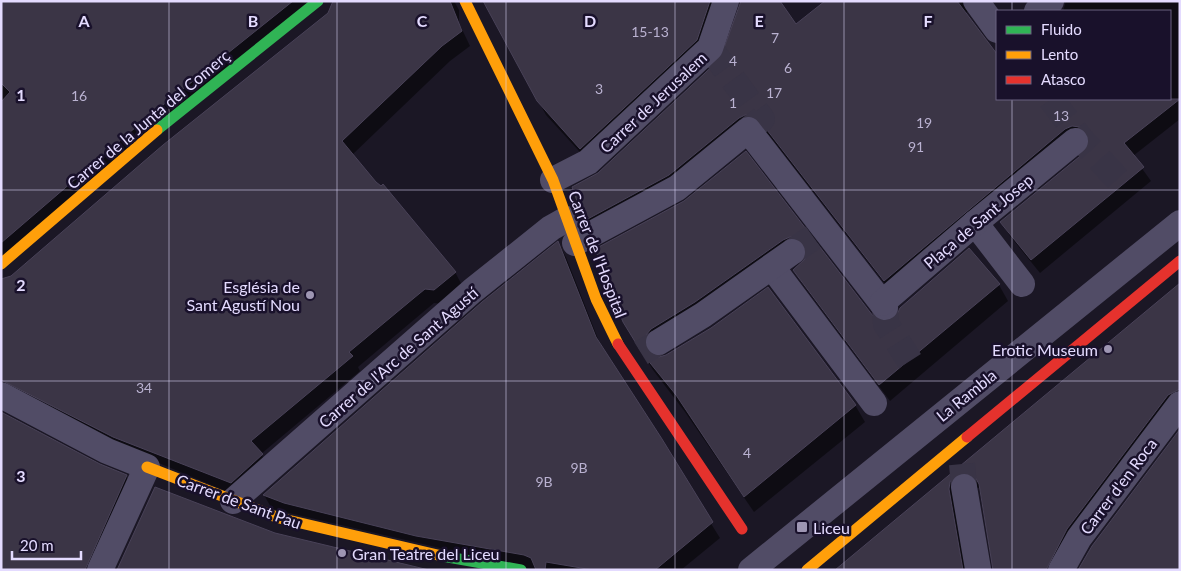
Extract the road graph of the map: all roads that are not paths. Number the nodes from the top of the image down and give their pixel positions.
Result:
1 (318, 1) edge
2 (465, 1) edge
3 (726, 1) edge
4 (976, 1) edge
5 (1051, 1) edge
6 (1038, 10) edge
7 (996, 29) edge
8 (1075, 141) dead end
9 (553, 180) junction
10 (567, 219) junction
11 (975, 222) junction
12 (1180, 223) edge
13 (575, 243) junction
14 (1180, 261) edge
15 (1, 264) edge
16 (1022, 284) dead end
17 (1023, 339) junction
18 (643, 352) junction
19 (1038, 370) dead end
20 (1, 395) edge
21 (874, 403) dead end
22 (1180, 404) edge
23 (147, 467) junction
24 (964, 487) tunnel mouth
25 (233, 501) junction
26 (745, 535) joint
27 (753, 569) edge
28 (978, 569) edge
29 (100, 570) edge
30 (521, 570) edge
31 (807, 570) edge
32 (1061, 570) edge

1 - 15 street, Carrer de la Junta del Comerç
2 - 9 street, Carrer de l'Hospital
3 - 9 street, Carrer de Jerusalem
4 - 7 street
5 - 6 street
8 - 11 street, Plaça de Sant Josep
9 - 10 street, Carrer de l'Hospital
10 - 13 street, Carrer de l'Hospital
10 - 25 street, Carrer de l'Arc de Sant Agustí
11 - 13 street, Plaça de Sant Josep
11 - 16 street
12 - 17 street, La Rambla
13 - 18 street, Carrer de l'Hospital
14 - 31 street, La Rambla
17 - 19 street
17 - 27 street, La Rambla
18 - 21 street
18 - 26 street, Carrer de l'Hospital
20 - 23 street, Carrer de Sant Pau
22 - 32 street, Carrer d'en Roca
23 - 25 street, Carrer de Sant Pau
23 - 29 street
24 - 28 street
25 - 30 street, Carrer de Sant Pau
26 - 27 street, La Rambla

